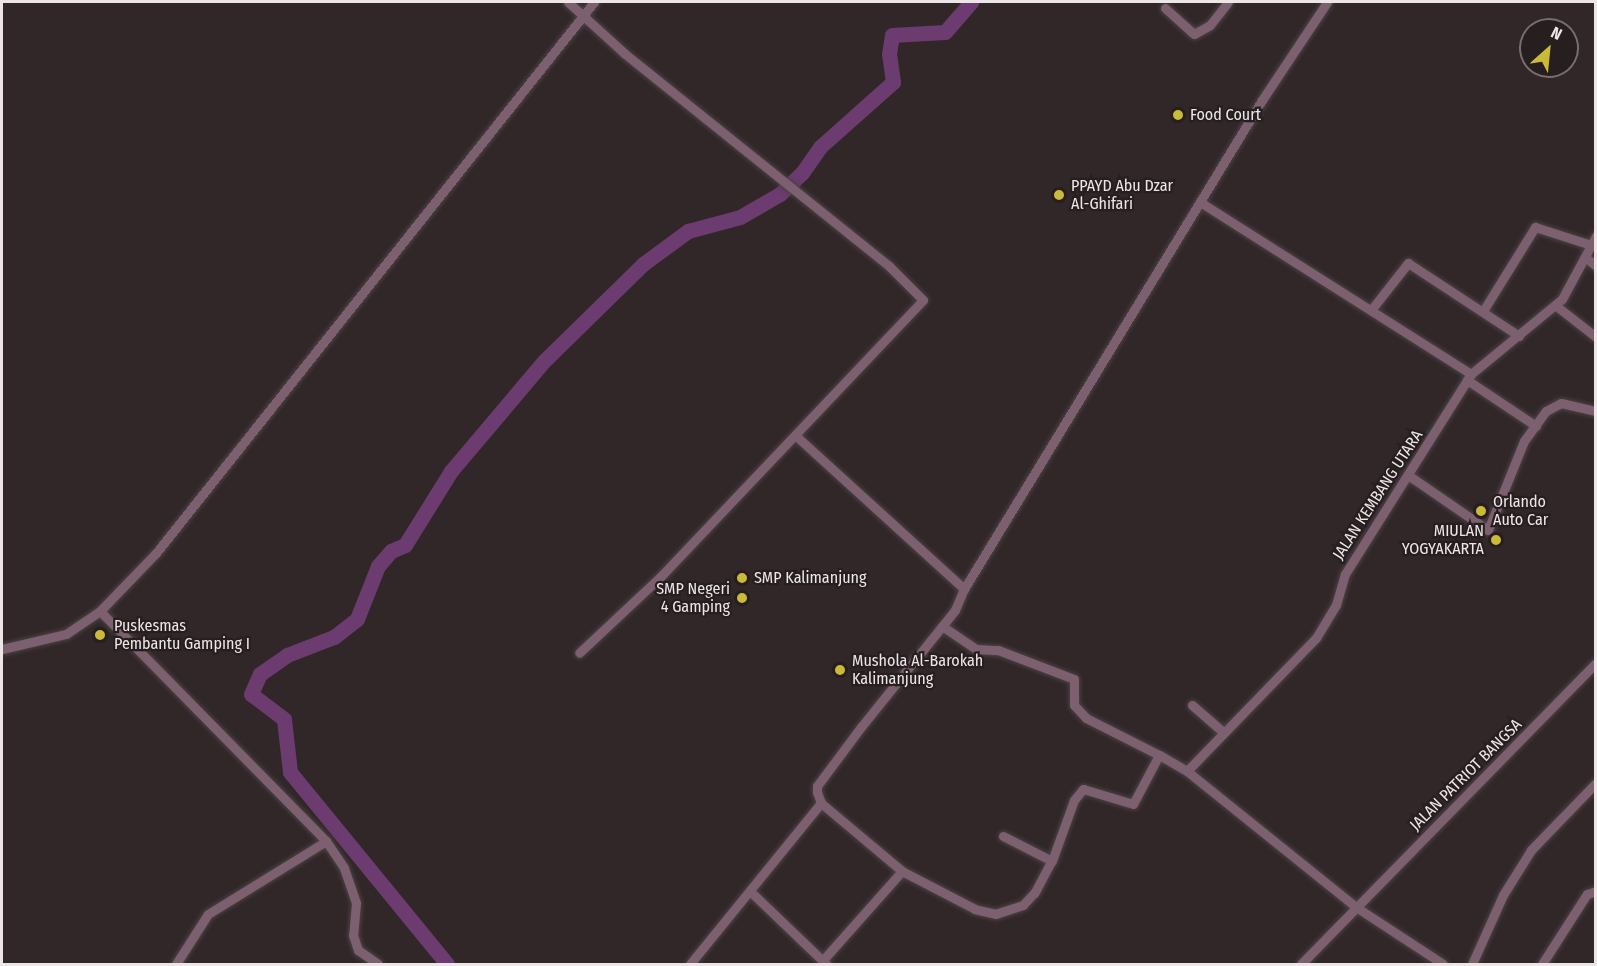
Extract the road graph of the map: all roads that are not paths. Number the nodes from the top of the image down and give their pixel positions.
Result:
1 (568, 2) edge
2 (594, 2) edge
3 (1228, 2) edge
4 (1327, 2) edge
5 (1166, 9) dead end
6 (584, 16) junction
7 (1200, 201) junction
8 (1593, 240) edge
9 (1585, 257) junction
10 (1596, 266) edge
11 (1556, 305) junction
12 (1371, 310) junction
13 (1483, 311) junction
14 (1519, 336) junction
15 (1596, 336) edge
16 (1469, 377) junction
17 (1596, 411) edge
18 (1536, 426) junction
19 (795, 435) junction
20 (1408, 475) junction
21 (964, 589) junction
22 (100, 611) junction
23 (942, 626) junction
24 (2, 649) edge
25 (579, 653) dead end
26 (1596, 663) edge
27 (1192, 705) dead end
28 (1222, 731) junction
29 (1159, 755) junction
30 (1187, 771) junction
31 (1596, 783) edge
32 (822, 802) junction
33 (1003, 836) dead end
34 (326, 841) junction
35 (1052, 861) junction
36 (902, 871) junction
37 (1596, 891) edge
38 (752, 893) junction
39 (1356, 907) junction
40 (825, 962) edge
41 (176, 964) edge
42 (378, 964) edge
43 (690, 964) edge
44 (1302, 964) edge
45 (1443, 964) edge
46 (1472, 964) edge
47 (1542, 964) edge

1 - 6 street
2 - 6 street
3 - 5 street
4 - 7 street
6 - 19 street
6 - 22 street
7 - 12 street
7 - 21 street
8 - 9 street, JALAN KEMBANG UTARA
8 - 13 street
9 - 10 street
9 - 11 street, JALAN KEMBANG UTARA
11 - 14 street, JALAN KEMBANG UTARA
11 - 15 street
12 - 13 street
12 - 16 street
13 - 14 street
14 - 16 street, JALAN KEMBANG UTARA
16 - 18 street
16 - 20 street, JALAN KEMBANG UTARA
17 - 18 street
18 - 20 street
19 - 21 street
19 - 25 street
20 - 28 street, JALAN KEMBANG UTARA
21 - 23 street
22 - 24 street
22 - 34 street
23 - 29 street
23 - 32 street
26 - 39 street, JALAN PATRIOT BANGSA
27 - 28 street
28 - 30 street, JALAN KEMBANG UTARA
29 - 30 street
29 - 35 street
30 - 39 street
31 - 46 street
32 - 36 street
32 - 38 street
33 - 35 street
34 - 41 street
34 - 42 street
35 - 36 street
36 - 40 street
37 - 47 street
38 - 40 street
38 - 43 street
39 - 44 street, JALAN PATRIOT BANGSA
39 - 45 street

